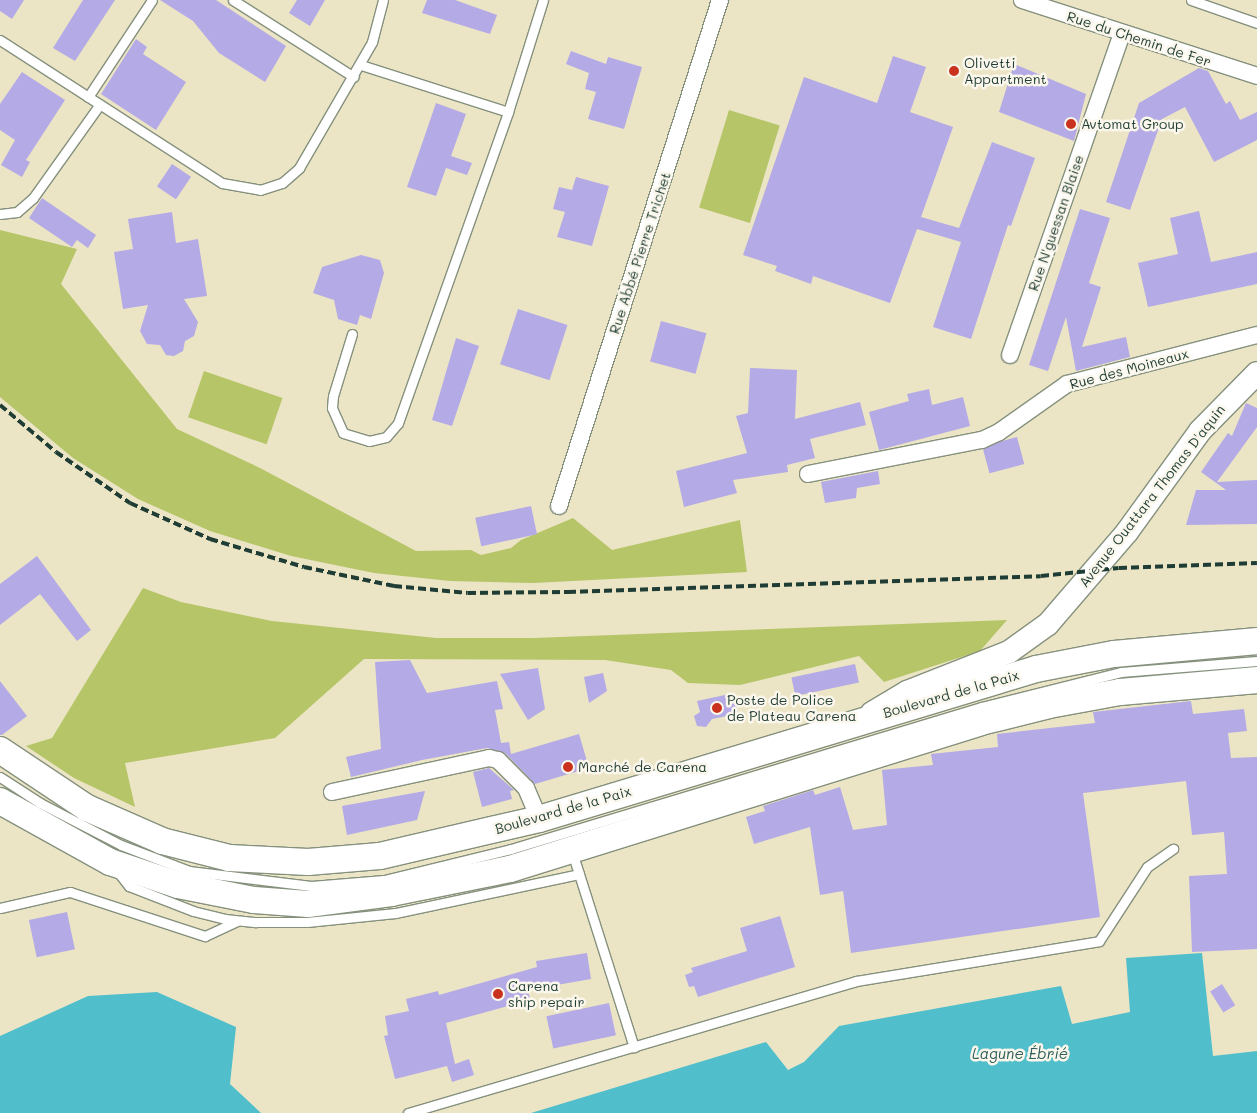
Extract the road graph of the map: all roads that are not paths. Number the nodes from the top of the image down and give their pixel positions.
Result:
1 (152, 0) edge
2 (233, 0) edge
3 (383, 0) edge
4 (543, 0) edge
5 (720, 0) edge
6 (1022, 0) edge
7 (1191, 0) edge
8 (1257, 23) edge
9 (1122, 34) junction
10 (0, 40) edge
11 (360, 65) junction
12 (1257, 76) edge
13 (354, 77) junction
14 (88, 96) junction
15 (100, 104) junction
16 (508, 112) junction
17 (0, 214) edge
18 (352, 334) dead end
19 (1257, 335) edge
20 (1010, 354) dead end
21 (1257, 373) edge
22 (808, 474) dead end
23 (560, 506) dead end
24 (1257, 641) edge
25 (1257, 661) edge
26 (1257, 680) edge
27 (1185, 684) junction
28 (1120, 692) junction
29 (1257, 698) edge
30 (981, 707) junction
31 (867, 718) junction
32 (0, 750) edge
33 (0, 777) edge
34 (660, 789) junction
35 (332, 792) dead end
36 (0, 801) edge
37 (539, 819) junction
38 (1173, 848) dead end
39 (576, 851) junction
40 (110, 862) junction
41 (0, 908) edge
42 (238, 920) junction
43 (634, 1047) junction
44 (408, 1113) edge

1 - 14 lane
2 - 13 lane
3 - 11 lane
4 - 16 lane
5 - 23 street, Rue Abbé Pierre Trichet
6 - 9 street, Rue du Chemin de Fer
7 - 8 lane
9 - 12 street, Rue du Chemin de Fer
9 - 20 street, Rue N'guessan Blaise
10 - 14 lane
11 - 13 lane
11 - 16 lane
13 - 15 lane
14 - 15 lane
15 - 17 lane
16 - 18 lane
19 - 22 street, Rue des Moineaux
21 - 31 main road, Avenue Ouattara Thomas D'aquin
24 - 31 main road, Boulevard de la Paix
25 - 30 lane, Boulevard de la Paix
26 - 27 main road, Boulevard de la Paix
27 - 28 main road, Boulevard de la Paix
27 - 29 main road
28 - 30 lane
28 - 39 main road, Boulevard de la Paix
30 - 34 lane, Boulevard de la Paix
31 - 34 main road, Boulevard de la Paix
32 - 37 main road, Boulevard de la Paix
33 - 39 lane, Boulevard de la Paix
34 - 37 main road, Boulevard de la Paix
34 - 39 lane
34 - 39 lane, Boulevard de la Paix
35 - 37 street
36 - 40 main road, Boulevard de la Paix
38 - 43 lane
39 - 40 main road, Boulevard de la Paix
39 - 42 lane
39 - 43 lane
40 - 42 lane
41 - 42 lane
43 - 44 lane

